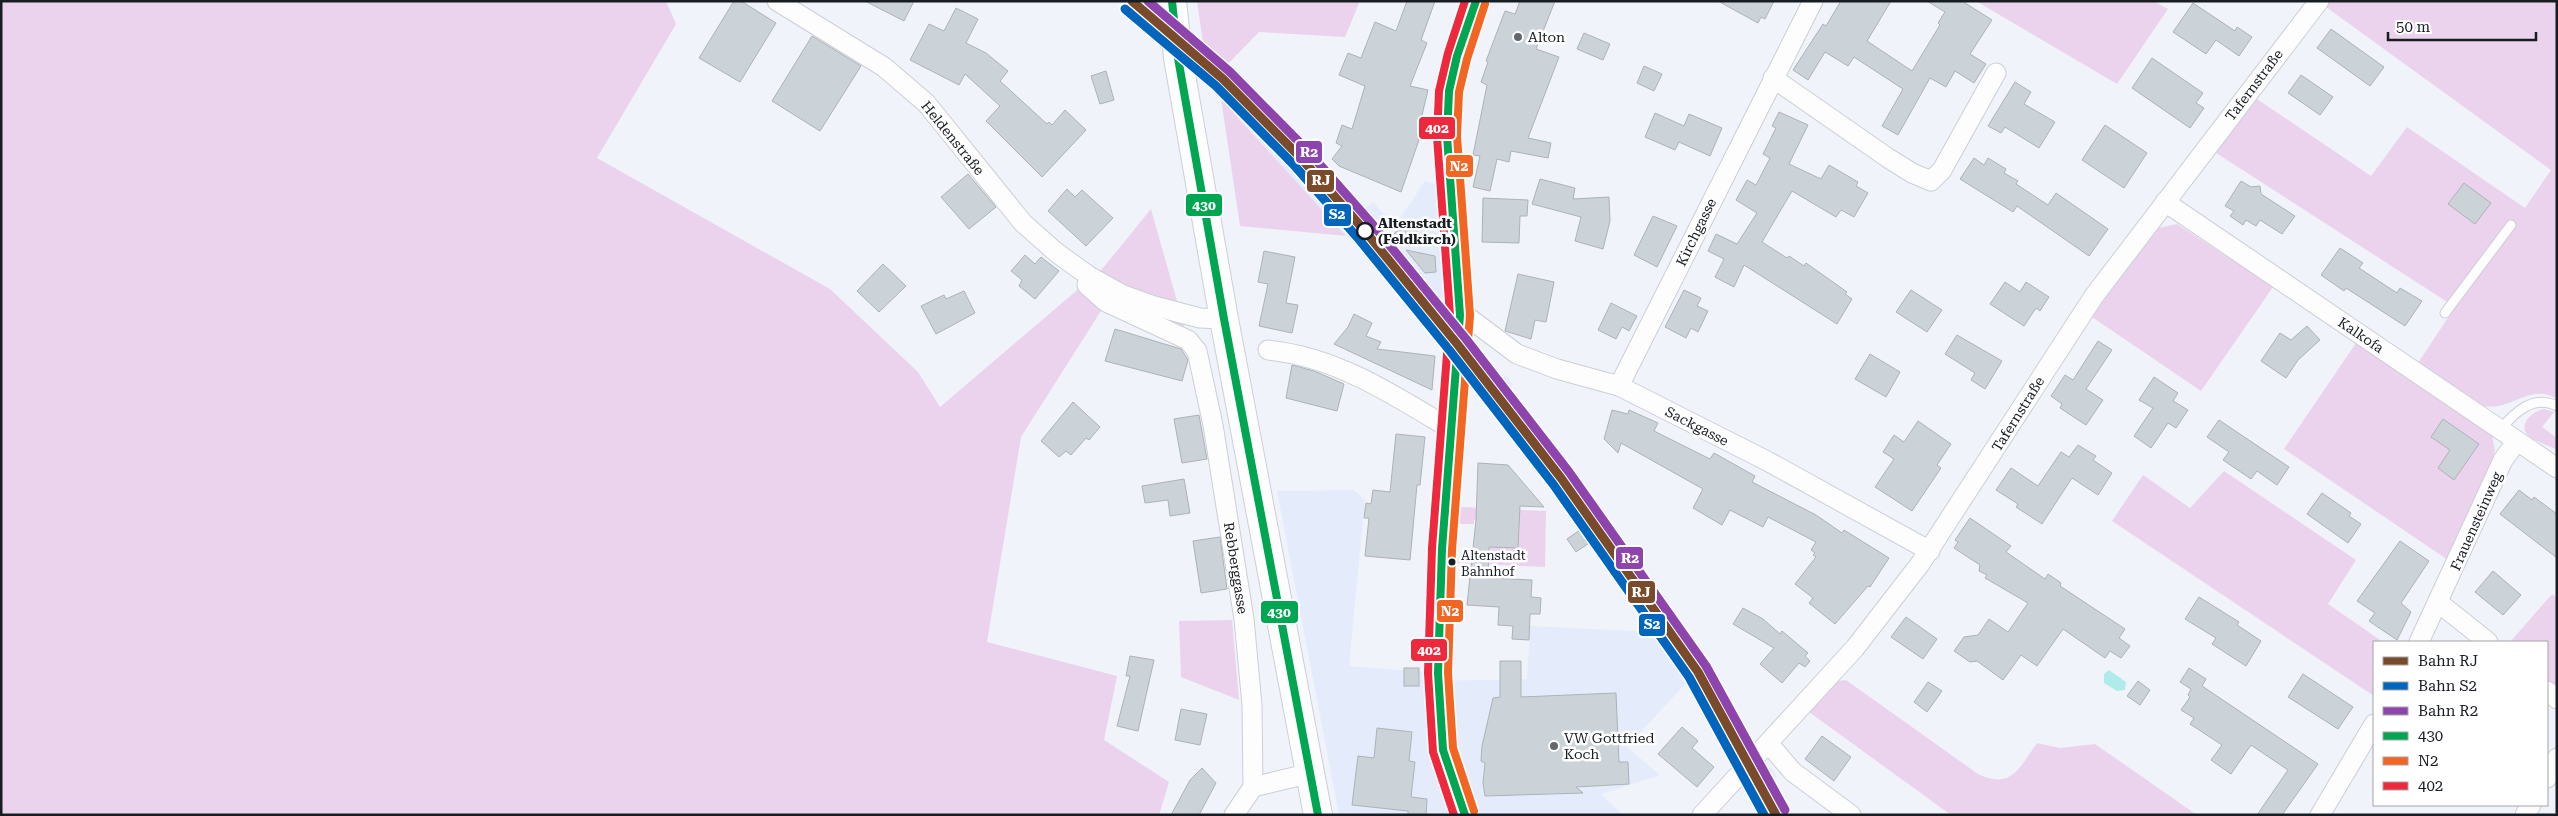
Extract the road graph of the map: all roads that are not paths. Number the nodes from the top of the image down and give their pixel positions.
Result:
1 (777, 1) edge
2 (1172, 1) edge
3 (1476, 1) edge
4 (1812, 1) edge
5 (2319, 1) edge
6 (1996, 73) dead end
7 (1773, 78) junction
8 (2165, 202) junction
9 (2511, 225) dead end
10 (1089, 276) junction
11 (2444, 312) dead end
12 (1460, 315) junction
13 (1224, 318) junction
14 (1268, 350) dead end
15 (1197, 351) joint
16 (1619, 386) junction
17 (2557, 406) edge
18 (1452, 430) junction
19 (2500, 430) junction
20 (2517, 441) junction
21 (2557, 468) edge
22 (1930, 551) junction
23 (2439, 603) junction
24 (2420, 641) edge
25 (2487, 641) edge
26 (2373, 726) edge
27 (1769, 744) junction
28 (2557, 758) edge
29 (1311, 773) junction
30 (2548, 776) edge
31 (1253, 787) junction
32 (1234, 815) edge
33 (1318, 815) edge
34 (1465, 815) edge
35 (1702, 815) edge
36 (1851, 815) edge
37 (2320, 815) edge

1 - 10 street, Heldenstraße
2 - 13 main road
3 - 12 street
4 - 7 street, Kirchgasse
5 - 8 street, Tafernstraße
6 - 7 street
7 - 16 street, Kirchgasse
8 - 19 street, Kalkofa
8 - 22 street, Tafernstraße
9 - 11 lane
10 - 13 street, Heldenstraße
10 - 15 street, Heldenstraße
12 - 16 street, Sackgasse
12 - 18 street
13 - 29 main road
14 - 18 street
15 - 31 street, Rebberggasse
16 - 22 street, Sackgasse
17 - 19 lane
18 - 34 street
19 - 20 street, Kalkofa
20 - 21 street, Kalkofa
20 - 23 street, Frauensteinweg
22 - 27 street, Tafernstraße
23 - 24 street, Frauensteinweg
23 - 25 street
26 - 37 street
27 - 35 street, Tafernstraße
27 - 36 street
28 - 30 street
29 - 31 street
29 - 33 main road
31 - 32 street

